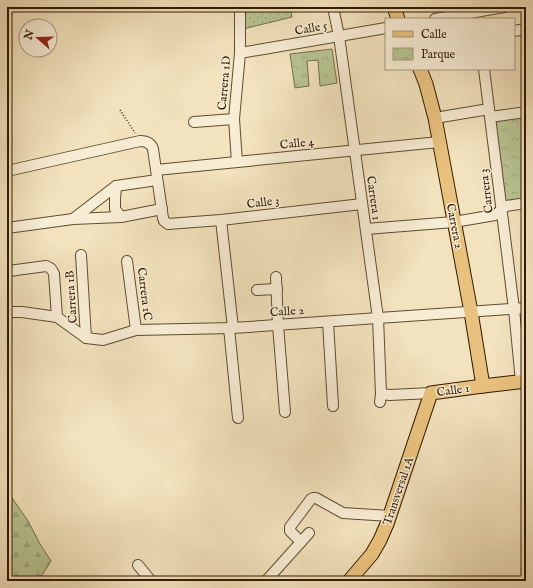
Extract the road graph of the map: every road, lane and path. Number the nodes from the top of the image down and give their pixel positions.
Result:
1 (240, 7) edge
2 (333, 7) edge
3 (394, 7) edge
4 (504, 7) edge
5 (478, 15) edge
6 (398, 18) edge
7 (446, 18) edge
8 (385, 28) edge
9 (526, 29) edge
10 (515, 32) edge
11 (339, 36) junction
12 (240, 53) junction
13 (420, 70) edge
14 (484, 70) edge
15 (120, 110) dead end
16 (526, 112) edge
17 (489, 113) junction
18 (435, 118) junction
19 (234, 119) junction
20 (194, 122) dead end
21 (140, 141) junction
22 (439, 142) junction
23 (355, 150) junction
24 (237, 162) junction
25 (7, 172) edge
26 (157, 175) junction
27 (116, 186) junction
28 (526, 203) edge
29 (362, 204) junction
30 (162, 209) junction
31 (501, 210) junction
32 (121, 217) junction
33 (73, 219) junction
34 (221, 220) junction
35 (454, 222) junction
36 (7, 228) edge
37 (366, 229) junction
38 (81, 255) dead end
39 (128, 261) dead end
40 (9, 272) dead end
41 (276, 277) dead end
42 (277, 289) junction
43 (257, 290) dead end
44 (526, 308) edge
45 (514, 309) junction
46 (7, 312) edge
47 (472, 312) junction
48 (57, 317) junction
49 (378, 318) junction
50 (328, 322) junction
51 (278, 325) junction
52 (231, 328) junction
53 (136, 330) junction
54 (86, 338) junction
55 (524, 381) edge
56 (483, 386) junction
57 (431, 393) junction
58 (380, 398) joint
59 (333, 406) dead end
60 (285, 412) dead end
61 (238, 418) dead end
62 (390, 516) junction
63 (309, 533) dead end
64 (301, 542) junction
65 (138, 565) dead end
66 (151, 581) edge
67 (266, 581) edge
68 (349, 581) edge

1 - 12 street, Carrera 1D
2 - 11 street, Carrera 1
3 - 6 main road
4 - 5 street
5 - 7 street
8 - 11 street, Calle 5
9 - 10 street
11 - 12 street, Calle 5
11 - 23 street, Carrera 1
12 - 19 street, Carrera 1D
13 - 18 main road, Carrera 2
14 - 17 street, Carrera 3
15 - 21 path
16 - 17 street
17 - 18 street
17 - 31 street, Carrera 3
18 - 22 main road, Carrera 2
19 - 20 street
19 - 24 street, Carrera 1D
21 - 25 street
21 - 26 street
22 - 23 street, Calle 4
22 - 35 main road, Carrera 2
23 - 24 street, Calle 4
23 - 29 street, Carrera 1
24 - 26 street, Calle 4
26 - 27 street, Calle 4
26 - 30 street
27 - 32 street
27 - 33 street
28 - 31 street
29 - 34 street, Calle 3
29 - 37 street, Carrera 1
30 - 32 street
30 - 34 street, Calle 3
31 - 35 street
31 - 45 street, Carrera 3
32 - 33 street
33 - 36 street
34 - 52 street
35 - 37 street
35 - 47 main road, Carrera 2
37 - 49 street, Carrera 1
38 - 54 street, Carrera 1B
39 - 53 street, Carrera 1C
40 - 48 street
41 - 42 street
42 - 43 street
42 - 51 street
44 - 45 street, Calle 2
45 - 47 street, Calle 2
45 - 55 street, Carrera 3
46 - 48 street
47 - 49 street, Calle 2
47 - 56 main road, Carrera 2
48 - 54 street
49 - 50 street, Calle 2
49 - 58 street, Carrera 1
50 - 51 street, Calle 2
50 - 59 street
51 - 52 street, Calle 2
51 - 60 street
52 - 53 street, Calle 2
52 - 61 street
53 - 54 street, Calle 2
55 - 56 main road, Calle 1
56 - 57 main road, Calle 1
57 - 58 street, Calle 1
57 - 62 main road, Transversal 1A
62 - 64 street
62 - 68 main road, Transversal 1A
63 - 64 street
64 - 67 street
65 - 66 street

